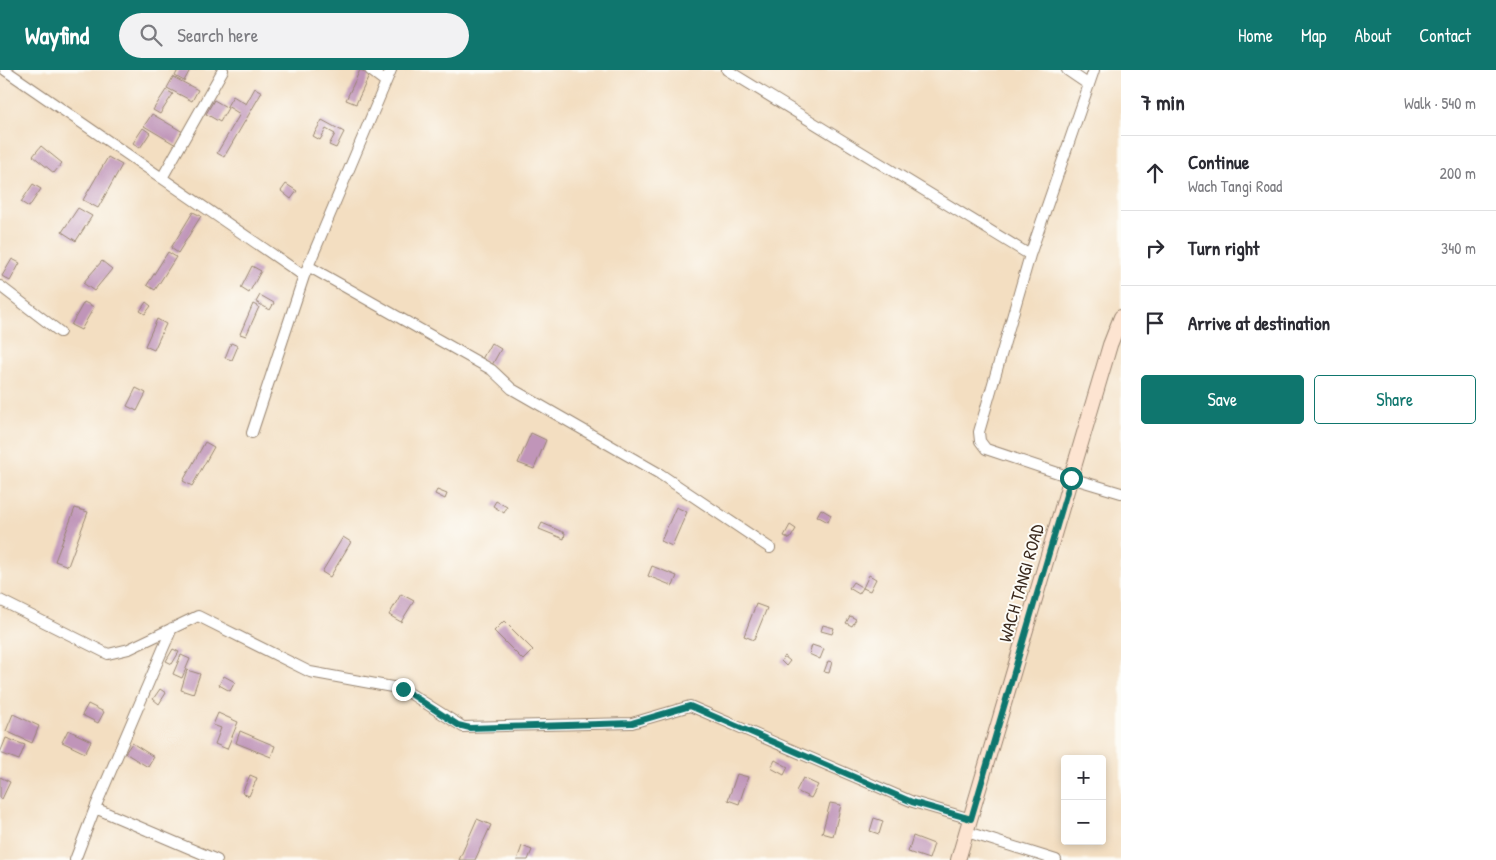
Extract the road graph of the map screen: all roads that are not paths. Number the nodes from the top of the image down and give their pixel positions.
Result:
1 (5, 70) edge
2 (223, 70) edge
3 (370, 70) edge
4 (391, 70) edge
5 (727, 70) edge
6 (1067, 70) edge
7 (1094, 70) edge
8 (386, 82) junction
9 (1089, 85) junction
10 (162, 178) junction
11 (1030, 255) junction
12 (308, 266) junction
13 (304, 276) junction
14 (0, 286) edge
15 (1121, 317) edge
16 (60, 332) dead end
17 (252, 433) dead end
18 (1068, 476) junction
19 (1121, 494) edge
20 (770, 548) dead end
21 (0, 600) edge
22 (172, 628) junction
23 (95, 808) junction
24 (969, 826) junction
25 (76, 860) edge
26 (217, 860) edge
27 (958, 860) edge
28 (1056, 860) edge

1 - 10 street
2 - 10 street
3 - 8 street
4 - 8 street
5 - 11 street
6 - 9 street
7 - 9 street
8 - 12 street
9 - 11 street
10 - 13 street
11 - 18 street
12 - 13 street
12 - 20 street
13 - 17 street
14 - 16 street
15 - 18 main road, WACH TANGI ROAD
18 - 19 street
18 - 24 main road, WACH TANGI ROAD
21 - 22 street
22 - 23 street
22 - 24 street
23 - 25 street
23 - 26 street
24 - 27 main road, WACH TANGI ROAD
24 - 28 street

